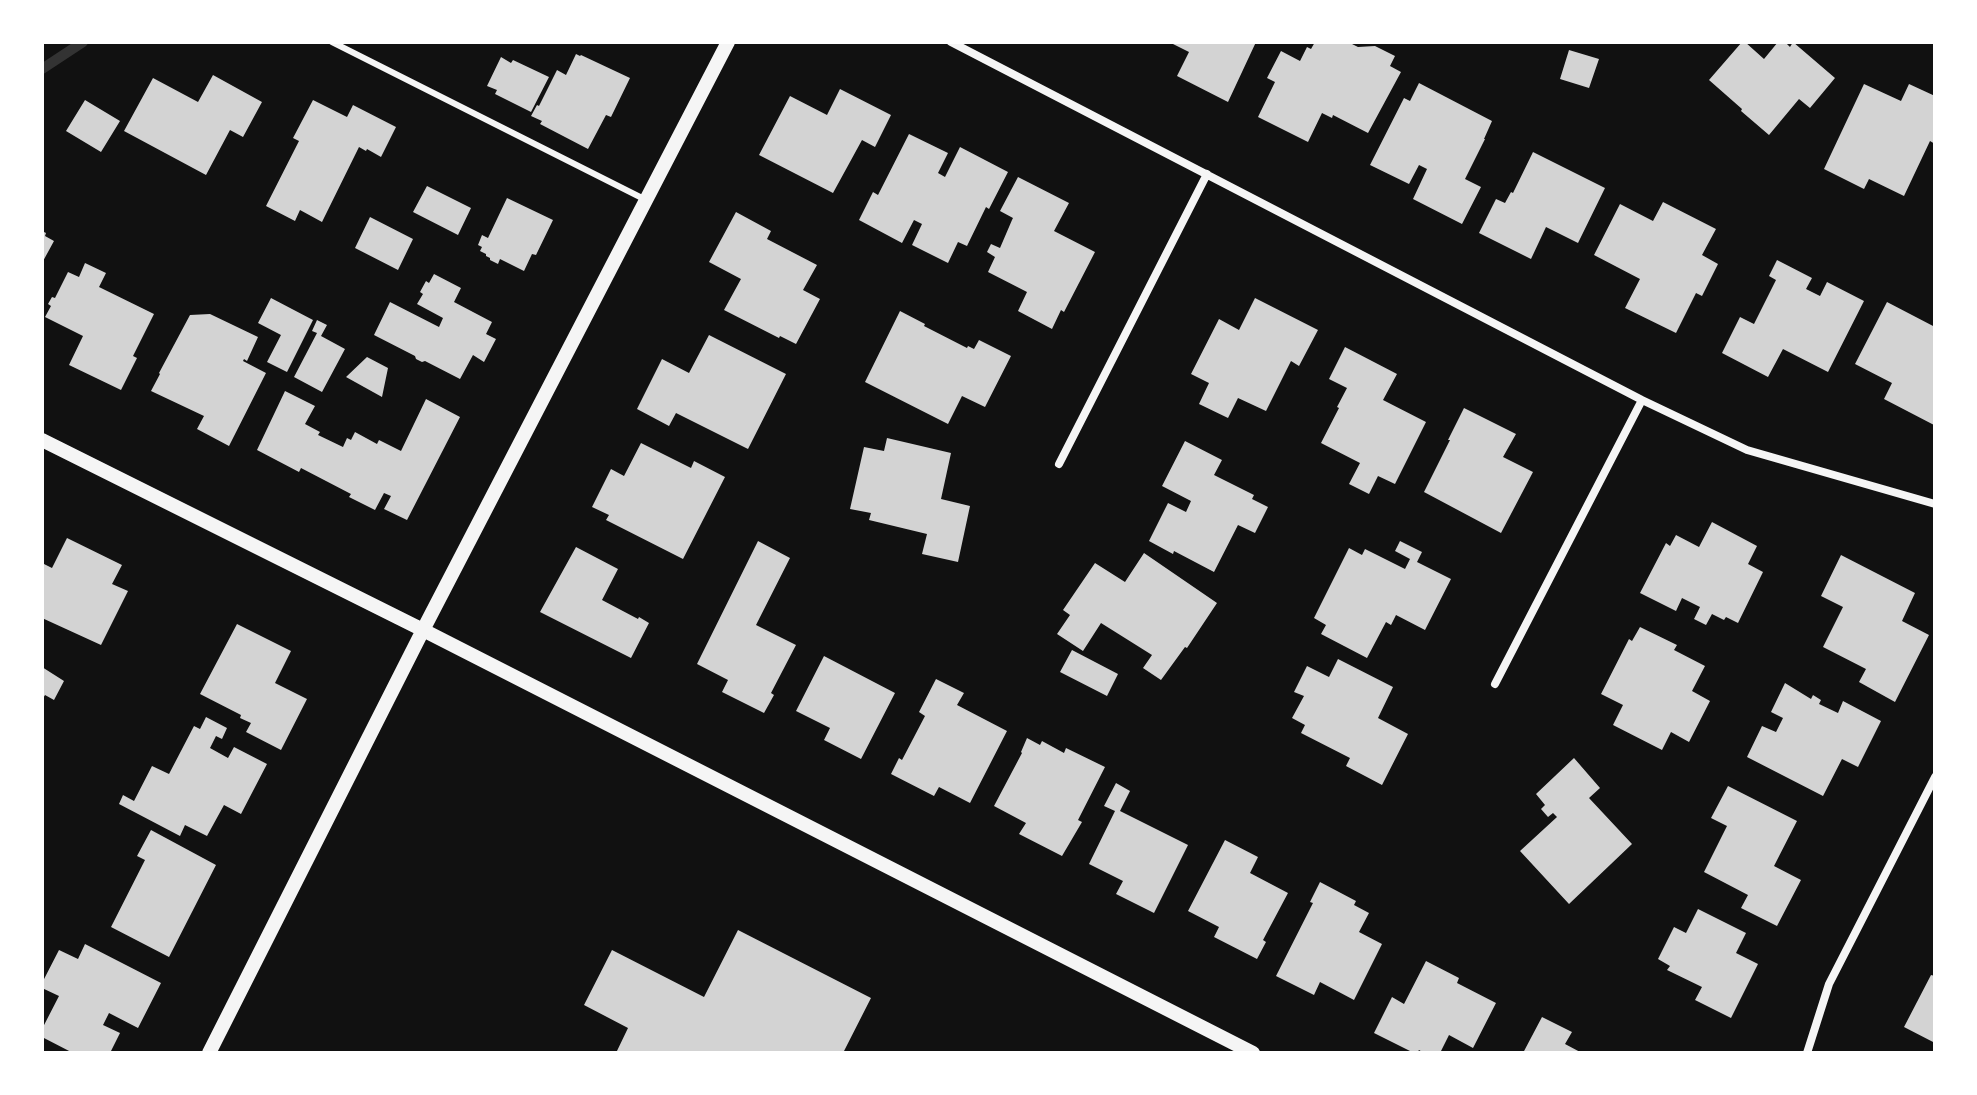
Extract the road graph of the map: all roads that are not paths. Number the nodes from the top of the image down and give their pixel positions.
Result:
1 (332, 42) edge
2 (728, 42) edge
3 (951, 42) edge
4 (1207, 174) junction
5 (646, 200) junction
6 (1642, 400) junction
7 (42, 440) edge
8 (1059, 464) dead end
9 (1935, 504) edge
10 (423, 630) junction
11 (1495, 684) dead end
12 (1935, 777) edge
13 (209, 1053) edge
14 (1253, 1053) edge
15 (1807, 1053) edge

1 - 5 lane
2 - 5 street
3 - 4 street
4 - 6 street
4 - 8 street
5 - 10 street
6 - 9 street
6 - 11 street
7 - 10 street
10 - 13 street
10 - 14 street
12 - 15 street

